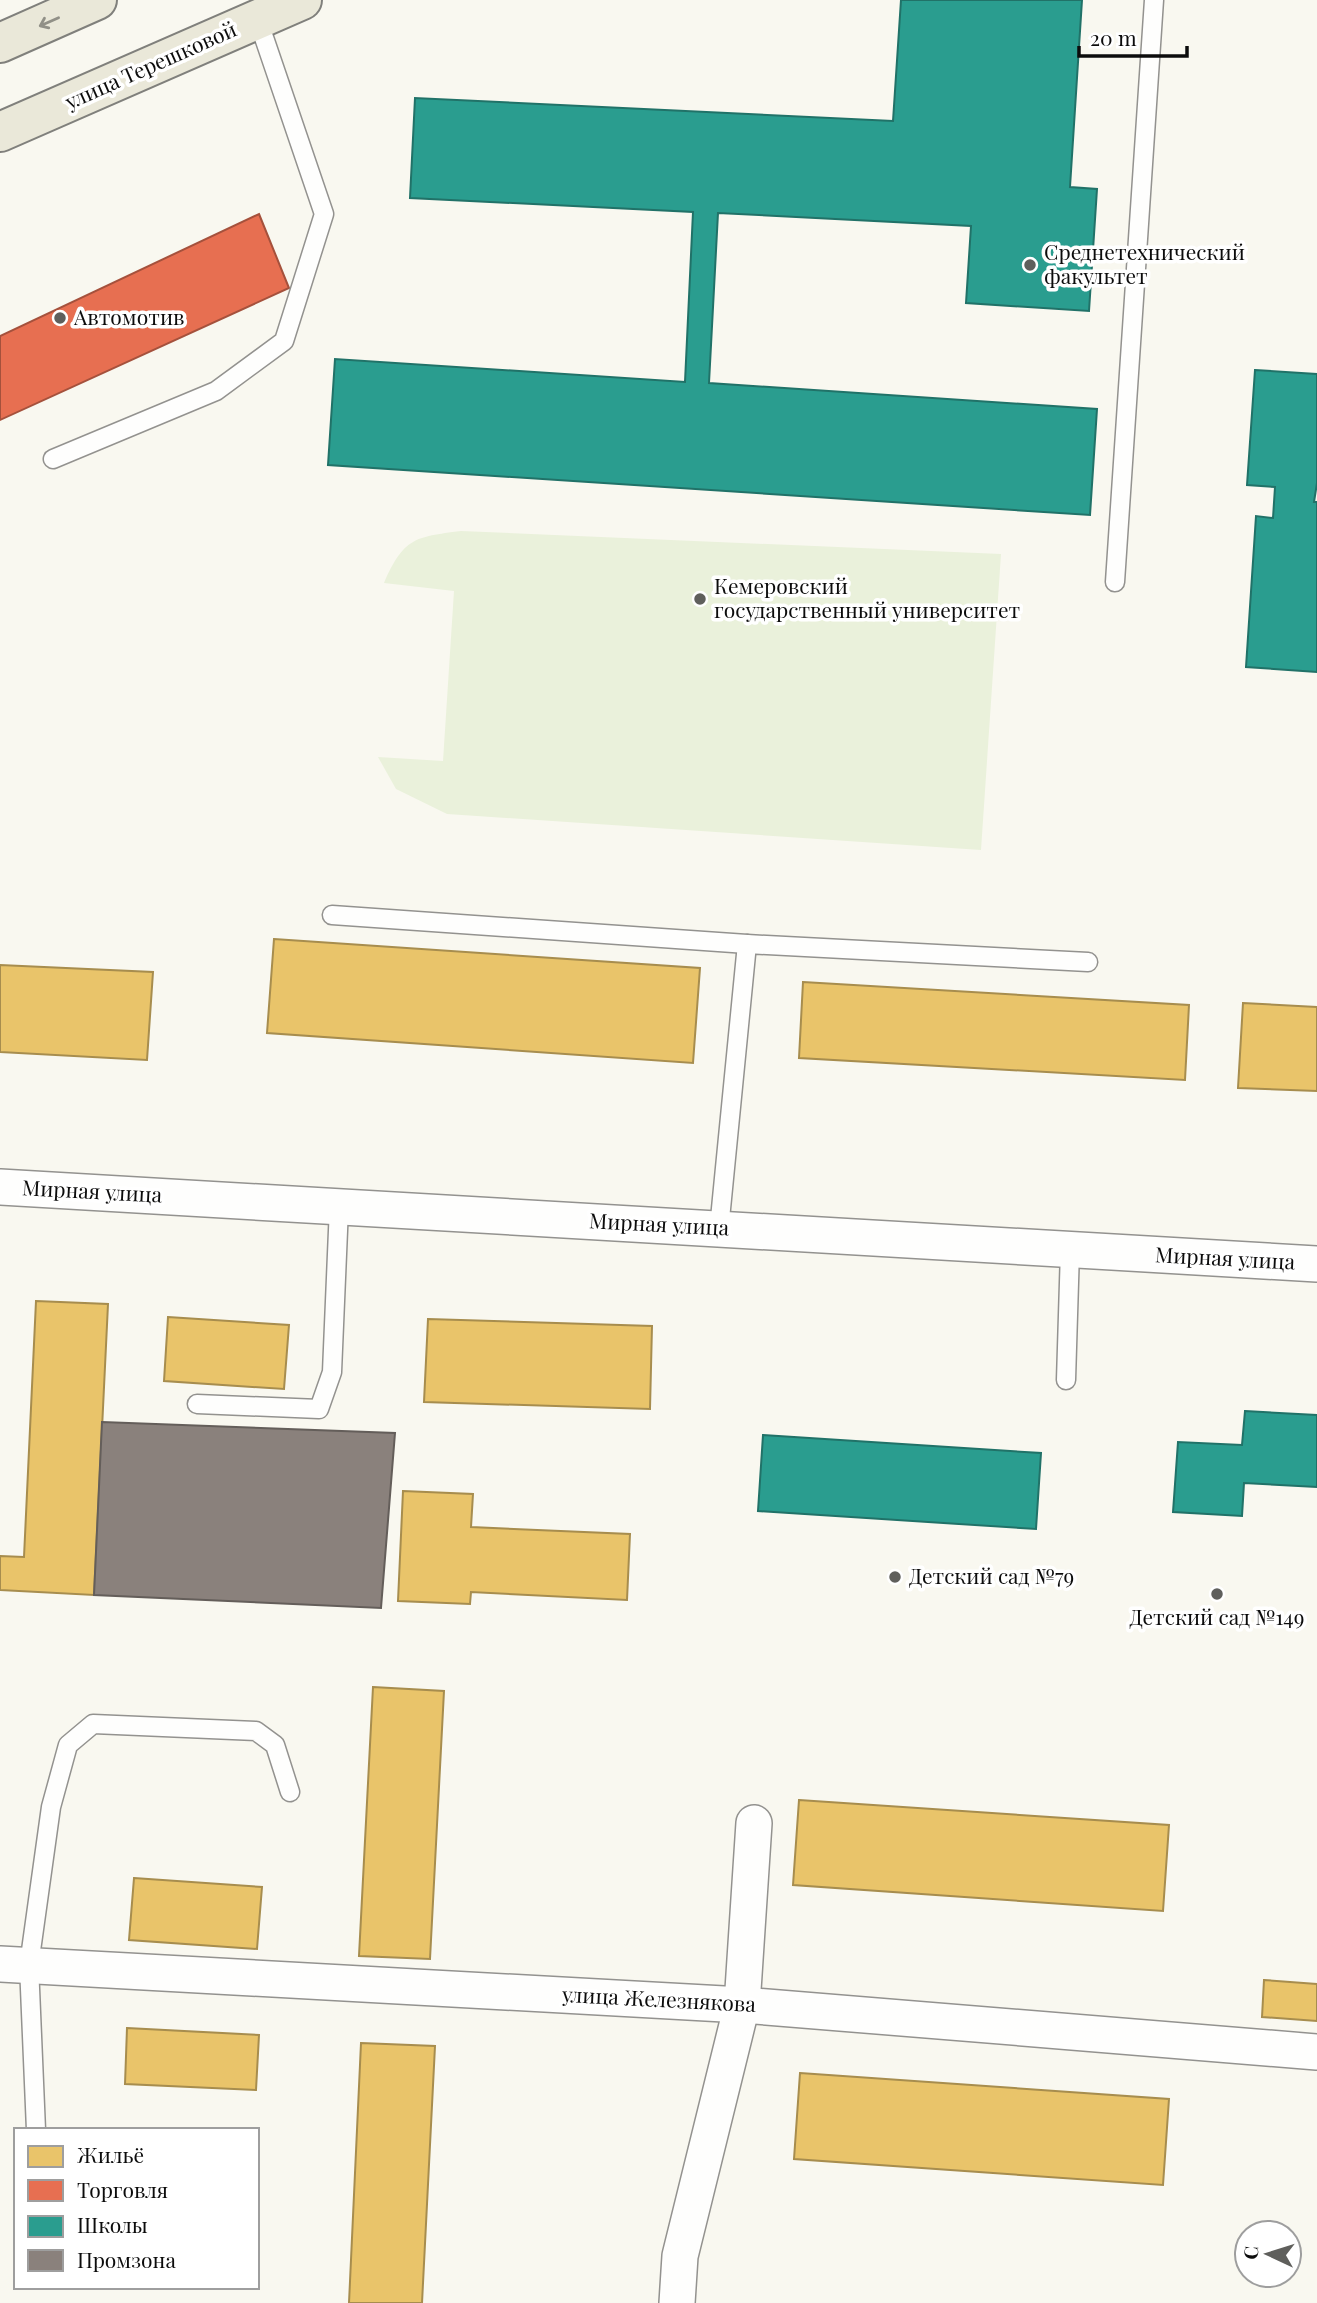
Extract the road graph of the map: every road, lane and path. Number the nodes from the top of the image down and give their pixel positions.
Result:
1 (97, 0) edge
2 (302, 0) edge
3 (1154, 0) edge
4 (258, 20) junction
5 (0, 44) edge
6 (0, 132) edge
7 (52, 459) dead end
8 (1115, 582) dead end
9 (332, 915) dead end
10 (747, 944) junction
11 (1088, 962) dead end
12 (0, 1187) edge
13 (339, 1207) junction
14 (719, 1229) junction
15 (1070, 1250) junction
16 (1317, 1264) edge
17 (1066, 1380) dead end
18 (197, 1404) dead end
19 (290, 1792) dead end
20 (754, 1823) dead end
21 (14, 1964) edge
22 (742, 2005) junction
23 (1317, 2052) edge
24 (36, 2128) edge
25 (677, 2303) edge

1 -> 5 main road
2 - 4 main road, улица Терешковой
3 - 8 lane
4 - 6 main road, улица Терешковой
4 - 7 lane
9 - 10 lane
10 - 11 lane
10 - 14 lane
12 - 13 street, Мирная улица
13 - 14 street, Мирная улица
13 - 18 lane
14 - 15 street, Мирная улица
15 - 16 street, Мирная улица
15 - 17 lane
19 - 21 lane
20 - 22 street
21 - 22 street, улица Железнякова
21 - 24 lane
22 - 23 street, улица Железнякова
22 - 25 street

